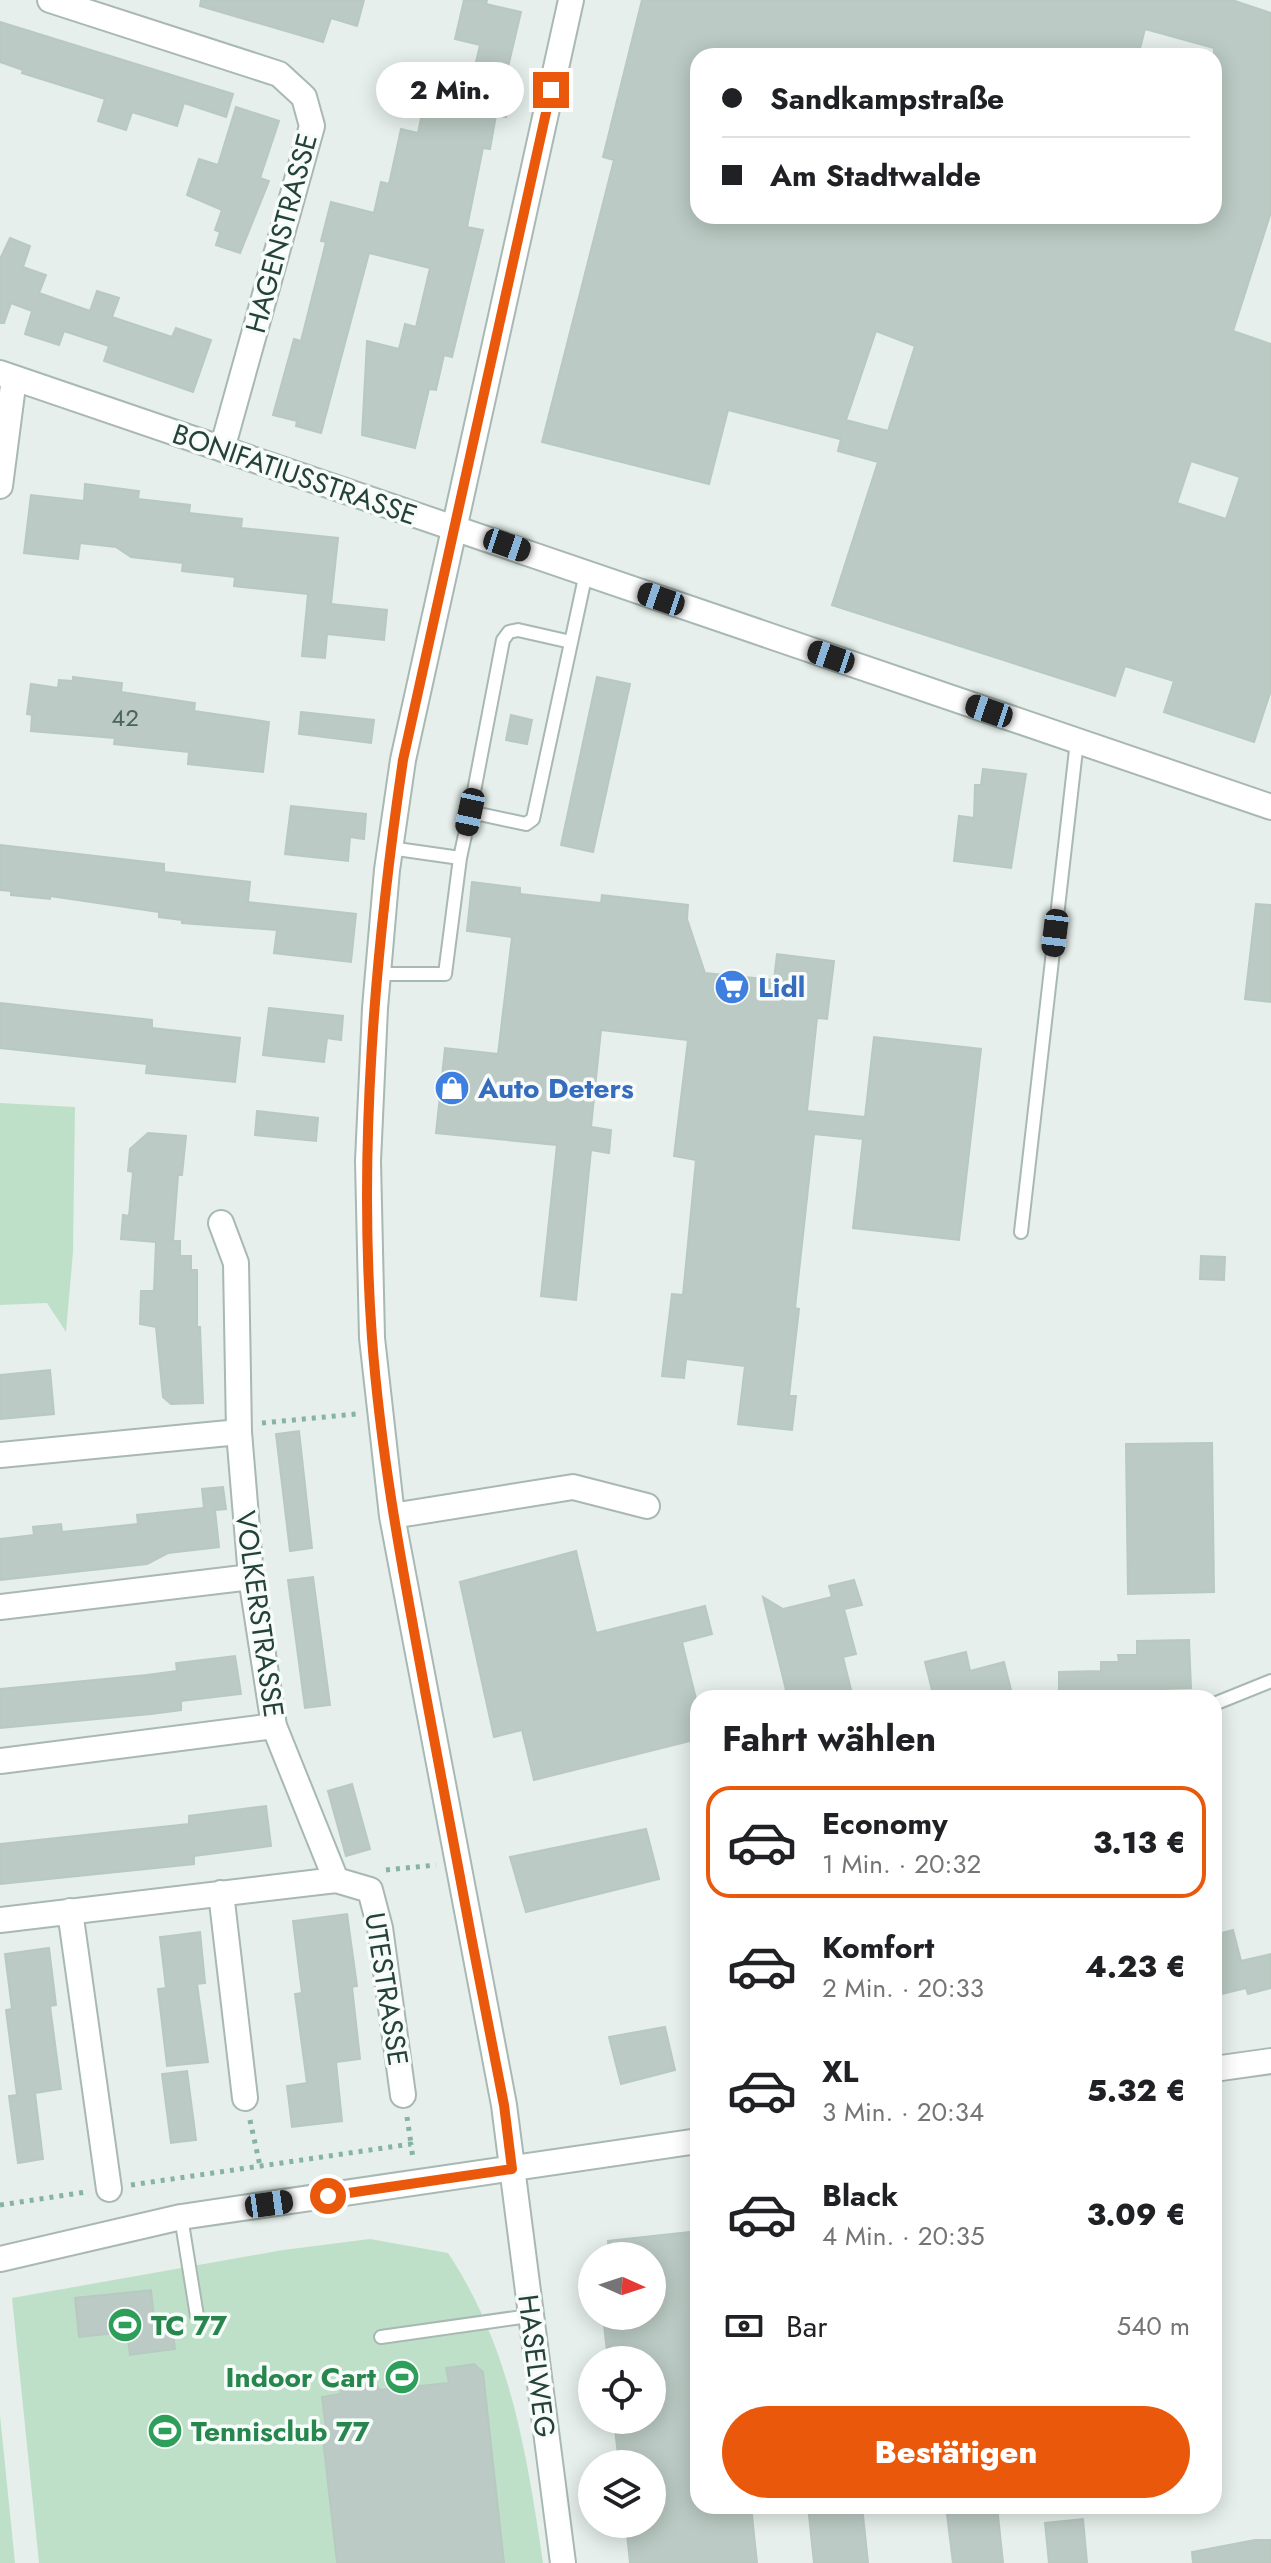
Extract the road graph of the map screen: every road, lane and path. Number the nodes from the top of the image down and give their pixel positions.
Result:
1 (50, 0) edge
2 (571, 0) edge
3 (7, 376) edge
4 (222, 449) junction
5 (0, 486) edge
6 (453, 527) junction
7 (586, 573) junction
8 (571, 642) junction
9 (1077, 741) junction
10 (1271, 807) edge
11 (470, 812) junction
12 (390, 848) junction
13 (460, 858) junction
14 (378, 974) junction
15 (221, 1223) dead end
16 (1021, 1232) dead end
17 (381, 1412) junction
18 (239, 1428) junction
19 (0, 1455) edge
20 (647, 1506) dead end
21 (392, 1516) junction
22 (251, 1577) junction
23 (0, 1607) edge
24 (1271, 1681) edge
25 (1222, 1701) edge
26 (274, 1726) junction
27 (0, 1761) edge
28 (457, 1865) junction
29 (336, 1880) junction
30 (364, 1888) junction
31 (221, 1893) junction
32 (70, 1911) junction
33 (0, 1920) edge
34 (1271, 2061) edge
35 (1222, 2068) edge
36 (403, 2095) dead end
37 (245, 2098) joint
38 (690, 2142) edge
39 (260, 2166) junction
40 (512, 2169) junction
41 (416, 2184) junction
42 (109, 2189) junction
43 (0, 2205) edge
44 (181, 2217) junction
45 (0, 2259) edge
46 (197, 2316) dead end
47 (529, 2316) junction
48 (381, 2337) dead end
49 (563, 2563) edge

1 - 4 street, HAGENSTRASSE
2 - 6 street, HASELWEG
3 - 4 street, BONIFATIUSSTRASSE
3 - 5 street
4 - 6 street, BONIFATIUSSTRASSE
6 - 7 street, BONIFATIUSSTRASSE
6 - 12 street, HASELWEG
7 - 8 lane
7 - 9 street, BONIFATIUSSTRASSE
8 - 11 lane
8 - 11 lane
9 - 10 street, BONIFATIUSSTRASSE
9 - 16 lane
11 - 13 lane
12 - 13 lane
12 - 14 street, HASELWEG
13 - 14 lane
14 - 17 street, HASELWEG
15 - 18 street, VOLKERSTRASSE
17 - 18 path
17 - 21 street, HASELWEG
18 - 19 street
18 - 22 street, VOLKERSTRASSE
20 - 21 street
21 - 28 street, HASELWEG
22 - 23 street
22 - 26 street, VOLKERSTRASSE
24 - 25 lane
26 - 27 street
26 - 29 street, VOLKERSTRASSE
28 - 30 path
28 - 40 street, HASELWEG
29 - 30 street, UTESTRASSE
29 - 31 street, UTESTRASSE
30 - 36 street, UTESTRASSE
31 - 32 street, UTESTRASSE
31 - 37 street
32 - 33 street, UTESTRASSE
32 - 42 street
34 - 35 street
37 - 39 path
38 - 40 street
39 - 41 path
39 - 42 path
40 - 41 street
40 - 47 street, HASELWEG
41 - 44 street
42 - 43 path
44 - 45 street
44 - 46 lane
47 - 48 lane
47 - 49 street, HASELWEG

